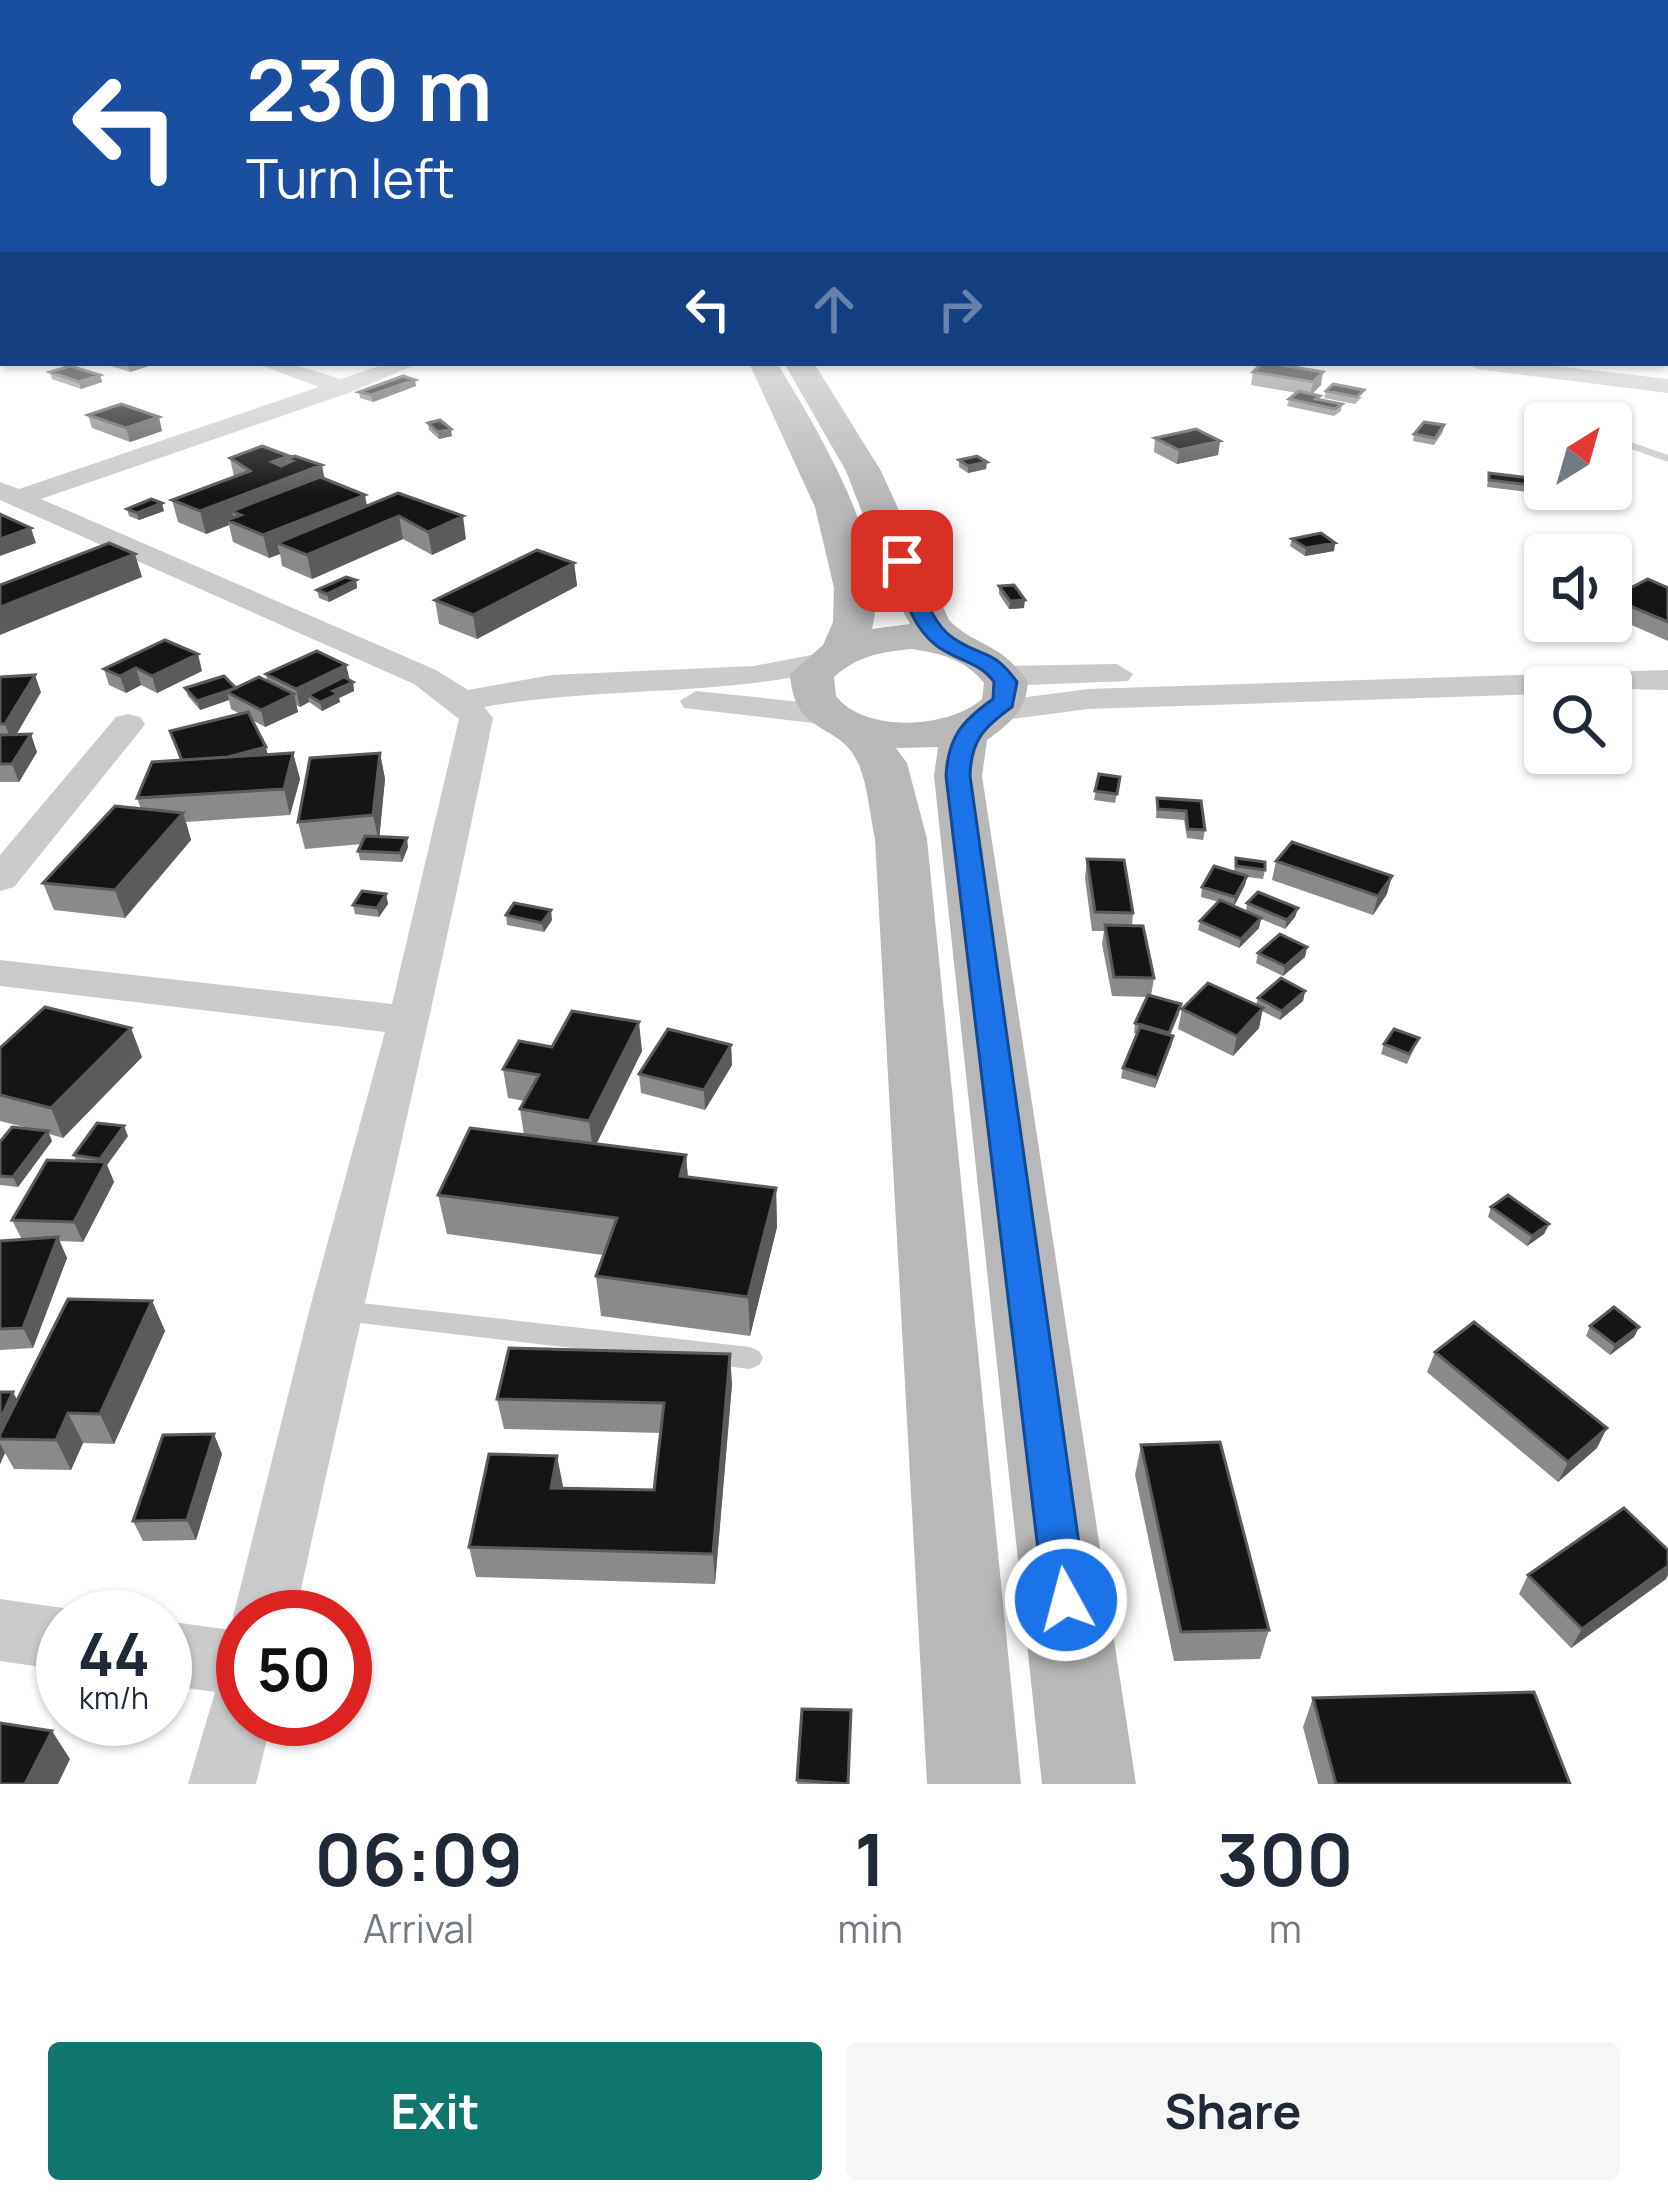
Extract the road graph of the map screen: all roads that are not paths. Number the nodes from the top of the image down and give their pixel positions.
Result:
1 (276, 366) edge
2 (401, 366) edge
3 (764, 366) edge
4 (801, 366) edge
5 (1502, 366) edge
6 (1668, 386) edge
7 (343, 387) junction
8 (1632, 446) edge
9 (1668, 459) edge
10 (9, 494) edge
11 (946, 643) junction
12 (832, 656) junction
13 (1668, 662) edge
14 (1668, 680) edge
15 (989, 705) junction
16 (469, 710) junction
17 (843, 722) junction
18 (128, 724) dead end
19 (0, 879) edge
20 (0, 973) edge
21 (410, 1020) junction
22 (334, 1310) junction
23 (750, 1358) dead end
24 (270, 1590) edge
25 (0, 1630) edge
26 (36, 1635) edge
27 (232, 1746) edge
28 (222, 1784) edge
29 (974, 1784) edge
30 (1089, 1784) edge

1 - 7 street
2 - 7 street
3 - 12 main road
4 - 11 main road
5 - 6 street
7 - 10 street
8 - 9 lane
10 - 16 street
11 - 12 main road
11 - 15 main road
12 - 16 street
12 - 17 main road
13 - 15 street
14 - 15 street
15 - 17 main road
15 - 30 main road
16 - 17 street
16 - 21 street
17 - 29 main road
18 - 19 street
20 - 21 street
21 - 22 street
22 - 23 lane
22 - 24 street
25 - 26 street
27 - 28 street

